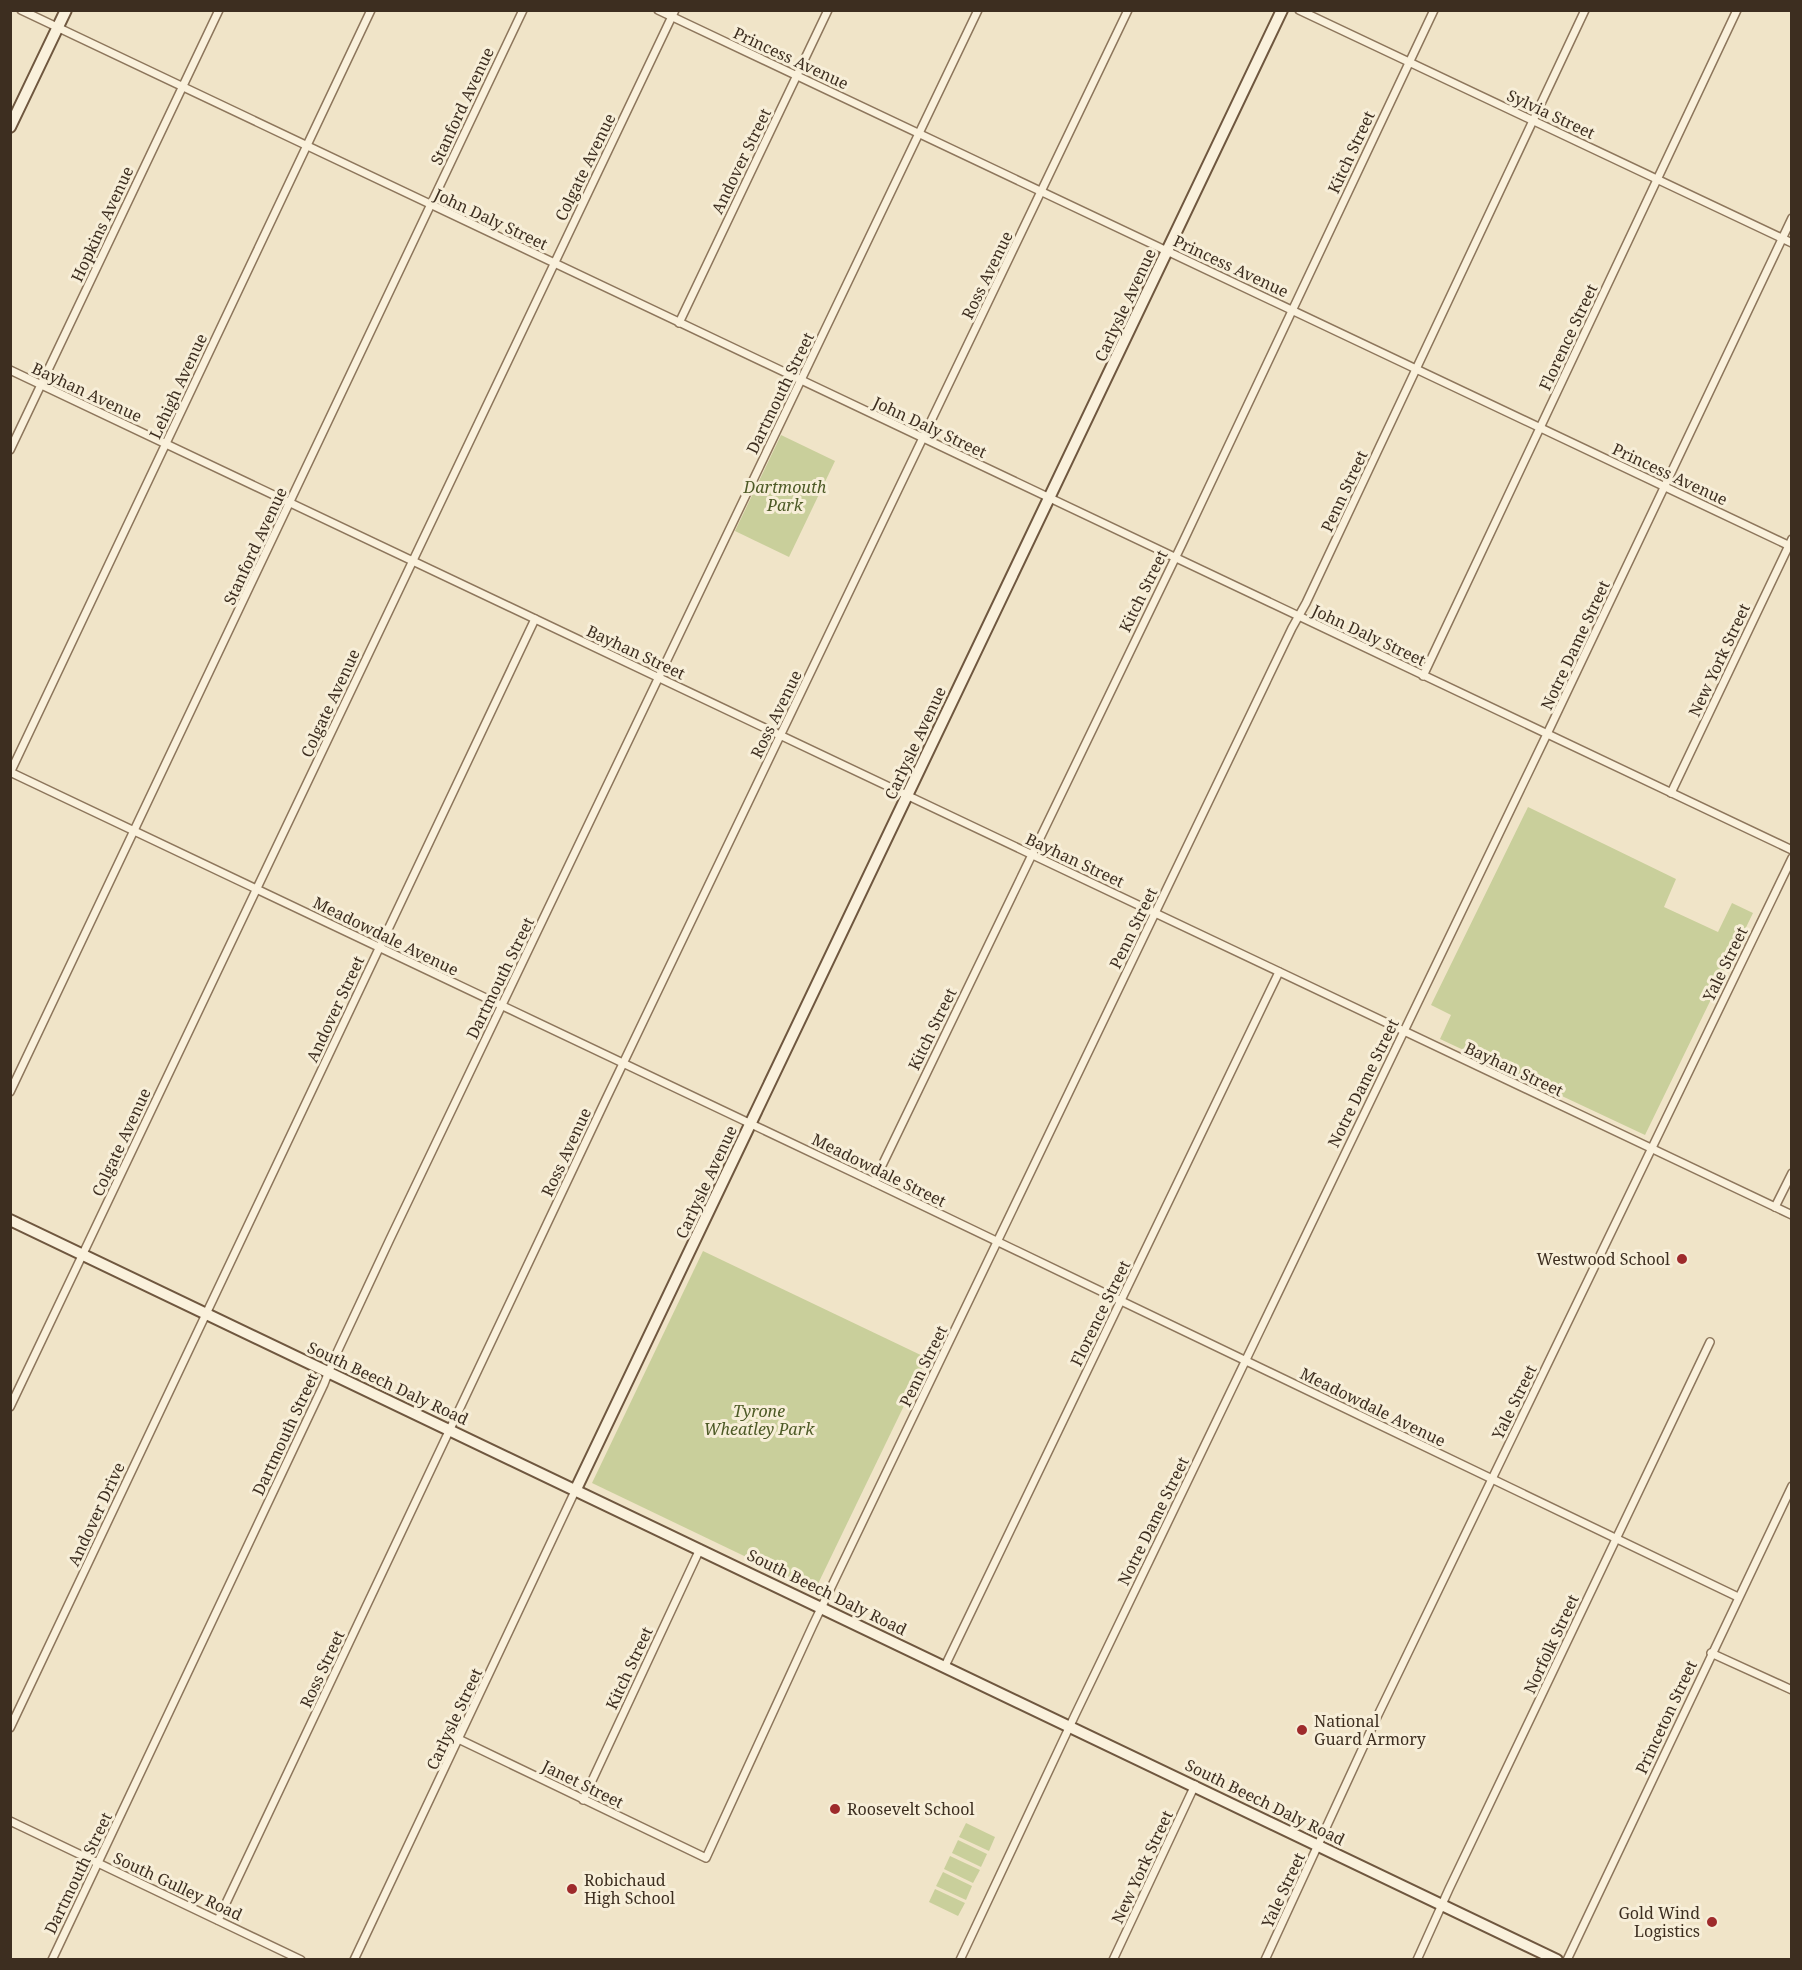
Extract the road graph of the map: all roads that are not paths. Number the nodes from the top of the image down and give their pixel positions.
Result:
1 (21, 10) edge
2 (66, 10) edge
3 (219, 10) edge
4 (371, 10) edge
5 (523, 10) edge
6 (658, 10) edge
7 (828, 10) edge
8 (978, 10) edge
9 (1128, 10) edge
10 (1282, 10) edge
11 (1299, 10) edge
12 (1434, 10) edge
13 (1585, 10) edge
14 (1737, 10) edge
15 (673, 14) edge
16 (58, 28) junction
17 (1409, 62) junction
18 (797, 76) junction
19 (182, 87) junction
20 (1533, 121) junction
21 (10, 127) edge
22 (919, 134) junction
23 (306, 146) junction
24 (1658, 180) junction
25 (1042, 192) junction
26 (430, 205) junction
27 (1791, 218) edge
28 (1782, 238) junction
29 (1791, 243) edge
30 (1167, 251) junction
31 (554, 264) junction
32 (1292, 310) junction
33 (679, 323) junction
34 (1416, 369) junction
35 (10, 370) edge
36 (801, 381) junction
37 (42, 385) junction
38 (1540, 428) junction
39 (923, 439) junction
40 (166, 444) junction
41 (10, 450) edge
42 (1665, 486) junction
43 (1049, 499) junction
44 (290, 502) junction
45 (1790, 544) edge
46 (1174, 558) junction
47 (413, 561) junction
48 (1298, 616) junction
49 (535, 619) junction
50 (1423, 676) junction
51 (658, 677) junction
52 (781, 735) junction
53 (1547, 735) junction
54 (11, 773) edge
55 (1671, 793) junction
56 (907, 795) junction
57 (135, 832) junction
58 (1791, 850) edge
59 (1031, 854) junction
60 (1791, 858) edge
61 (256, 889) junction
62 (1155, 913) junction
63 (379, 948) junction
64 (1279, 972) junction
65 (501, 1006) junction
66 (1403, 1031) junction
67 (623, 1065) junction
68 (10, 1092) edge
69 (750, 1123) junction
70 (1651, 1148) junction
71 (1791, 1173) edge
72 (874, 1182) junction
73 (1775, 1207) junction
74 (1791, 1215) edge
75 (10, 1220) edge
76 (997, 1241) junction
77 (82, 1254) junction
78 (1121, 1300) junction
79 (206, 1313) junction
80 (1710, 1342) dead end
81 (1245, 1360) junction
82 (329, 1371) junction
83 (10, 1407) edge
84 (450, 1429) junction
85 (1492, 1479) junction
86 (1791, 1486) edge
87 (576, 1489) junction
88 (1616, 1538) junction
89 (700, 1549) junction
90 (1738, 1597) junction
91 (822, 1607) junction
92 (1711, 1653) junction
93 (945, 1666) junction
94 (332, 1678) junction
95 (340, 1682) dead end
96 (1791, 1690) edge
97 (1070, 1725) junction
98 (10, 1728) edge
99 (448, 1734) dead end
100 (459, 1739) junction
101 (1195, 1785) junction
102 (583, 1800) junction
103 (10, 1821) edge
104 (1318, 1844) junction
105 (706, 1858) joint
106 (98, 1863) junction
107 (1443, 1904) junction
108 (218, 1920) junction
109 (52, 1959) edge
110 (302, 1959) edge
111 (354, 1959) edge
112 (960, 1959) edge
113 (1113, 1959) edge
114 (1265, 1959) edge
115 (1417, 1959) edge
116 (1557, 1959) edge
117 (1567, 1959) edge

1 - 16 street, John Daly Street
2 - 16 street
3 - 19 street, Hopkins Avenue
4 - 23 street, Lehigh Avenue
5 - 26 street, Stanford Avenue
6 - 15 street, Princess Avenue
7 - 18 street, Andover Street
8 - 22 street, Dartmouth Street
9 - 25 street, Ross Avenue
10 - 30 street, Carlysle Avenue
11 - 17 street, Sylvia Street
12 - 17 street, Kitch Street
13 - 20 street, Penn Street
14 - 24 street, Florence Street
15 - 18 street, Princess Avenue
15 - 31 street, Colgate Avenue
16 - 19 street, John Daly Street
16 - 21 street
17 - 20 street, Sylvia Street
17 - 32 street, Kitch Street
18 - 22 street, Princess Avenue
18 - 33 street, Andover Street
19 - 23 street, John Daly Street
19 - 37 street, Hopkins Avenue
20 - 24 street, Sylvia Street
20 - 34 street, Penn Street
22 - 25 street, Princess Avenue
22 - 36 street, Dartmouth Street
23 - 26 street, John Daly Street
23 - 40 street, Lehigh Avenue
24 - 28 street, Sylvia Street
24 - 38 street, Florence Street
25 - 30 street, Princess Avenue
25 - 39 street, Ross Avenue
26 - 31 street, John Daly Street
26 - 44 street, Stanford Avenue
27 - 28 street, Notre Dame Street
28 - 29 street, Sylvia Street
28 - 42 street, Notre Dame Street
30 - 32 street, Princess Avenue
30 - 43 street, Carlysle Avenue
31 - 33 street, John Daly Street
31 - 47 street, Colgate Avenue
32 - 34 street, Princess Avenue
32 - 46 street, Kitch Street
33 - 36 street, John Daly Street
34 - 38 street, Princess Avenue
34 - 48 street, Penn Street
35 - 37 street, Bayhan Avenue
36 - 39 street, John Daly Street
36 - 51 street, Dartmouth Street
37 - 40 street, Bayhan Avenue
37 - 41 street, Hopkins Avenue
38 - 42 street, Princess Avenue
38 - 50 street, Florence Street
39 - 43 street, John Daly Street
39 - 52 street, Ross Avenue
40 - 44 street, Bayhan Avenue
40 - 54 street, Lehigh Avenue
42 - 45 street, Princess Avenue
42 - 53 street, Notre Dame Street
43 - 46 street, John Daly Street
43 - 56 street, Carlysle Avenue
44 - 47 street, Bayhan Avenue
44 - 57 street, Stanford Avenue
45 - 55 street, New York Street
46 - 48 street, John Daly Street
46 - 59 street, Kitch Street
47 - 49 street, Bayhan Street
47 - 61 street, Colgate Avenue
48 - 50 street, John Daly Street
48 - 62 street, Penn Street
49 - 51 street, Bayhan Street
49 - 63 street, Andover Street
50 - 53 street, John Daly Street
51 - 52 street, Bayhan Street
51 - 65 street, Dartmouth Street
52 - 56 street, Bayhan Street
52 - 67 street, Ross Avenue
53 - 55 street, John Daly Street
53 - 66 street, Notre Dame Street
54 - 57 street, Meadowdale Avenue
55 - 58 street, John Daly Street
56 - 59 street, Bayhan Street
56 - 69 street, Carlysle Avenue
57 - 61 street, Meadowdale Avenue
57 - 68 street, Stanford Avenue
59 - 62 street, Bayhan Street
59 - 72 street, Kitch Street
60 - 70 street, Yale Street
61 - 63 street, Meadowdale Avenue
61 - 77 street, Colgate Avenue
62 - 64 street, Bayhan Street
62 - 76 street, Penn Street
63 - 65 street, Meadowdale Avenue
63 - 79 street, Andover Street
64 - 66 street, Bayhan Street
64 - 78 street, Florence Street
65 - 67 street, Meadowdale Avenue
65 - 82 street, Dartmouth Street
66 - 70 street, Bayhan Street
66 - 81 street, Notre Dame Street
67 - 69 street, Meadowdale Avenue
67 - 84 street, Ross Avenue
69 - 72 street, Meadowdale Street
69 - 87 street, Carlysle Avenue
70 - 73 street, Bayhan Street
70 - 85 street, Yale Street
71 - 73 street
72 - 76 street, Meadowdale Street
73 - 74 street, Bayhan Street
75 - 77 street, South Beech Daly Road
76 - 78 street, Meadowdale Avenue
76 - 91 street, Penn Street
77 - 79 street, South Beech Daly Road
77 - 83 street, Colgate Avenue
78 - 81 street, Meadowdale Avenue
78 - 93 street, Florence Street
79 - 82 street, South Beech Daly Road
79 - 98 street, Andover Drive
80 - 88 street, Norfolk Street
81 - 85 street, Meadowdale Avenue
81 - 97 street, Notre Dame Street
82 - 84 street, South Beech Daly Road
82 - 106 street, Dartmouth Street
84 - 87 street, South Beech Daly Road
84 - 94 street, Ross Street
85 - 88 street, Meadowdale Avenue
85 - 104 street, Yale Street
86 - 90 street, Princeton Street
87 - 89 street, South Beech Daly Road
87 - 100 street, Carlysle Street
88 - 90 street, Meadowdale Avenue
88 - 107 street, Norfolk Street
89 - 91 street, South Beech Daly Road
89 - 102 street, Kitch Street
90 - 92 street, Princeton Street
91 - 93 street, South Beech Daly Road
91 - 105 street, Penn Street
92 - 96 street
92 - 117 street, Princeton Street
93 - 97 street, South Beech Daly Road
94 - 95 street
94 - 108 street, Ross Street
97 - 101 street, South Beech Daly Road
97 - 112 street, Notre Dame Street
99 - 100 street, Janet Street
100 - 102 street, Janet Street
100 - 111 street, Carlysle Street
101 - 104 street, South Beech Daly Road
101 - 113 street, New York Street
102 - 105 street, Janet Street
103 - 106 street, South Gulley Road
104 - 107 street, South Beech Daly Road
104 - 114 street, Yale Street
106 - 108 street, South Gulley Road
106 - 109 street, Dartmouth Street
107 - 115 street, Norfolk Street
107 - 116 street, South Beech Daly Road
108 - 110 street, South Gulley Road

